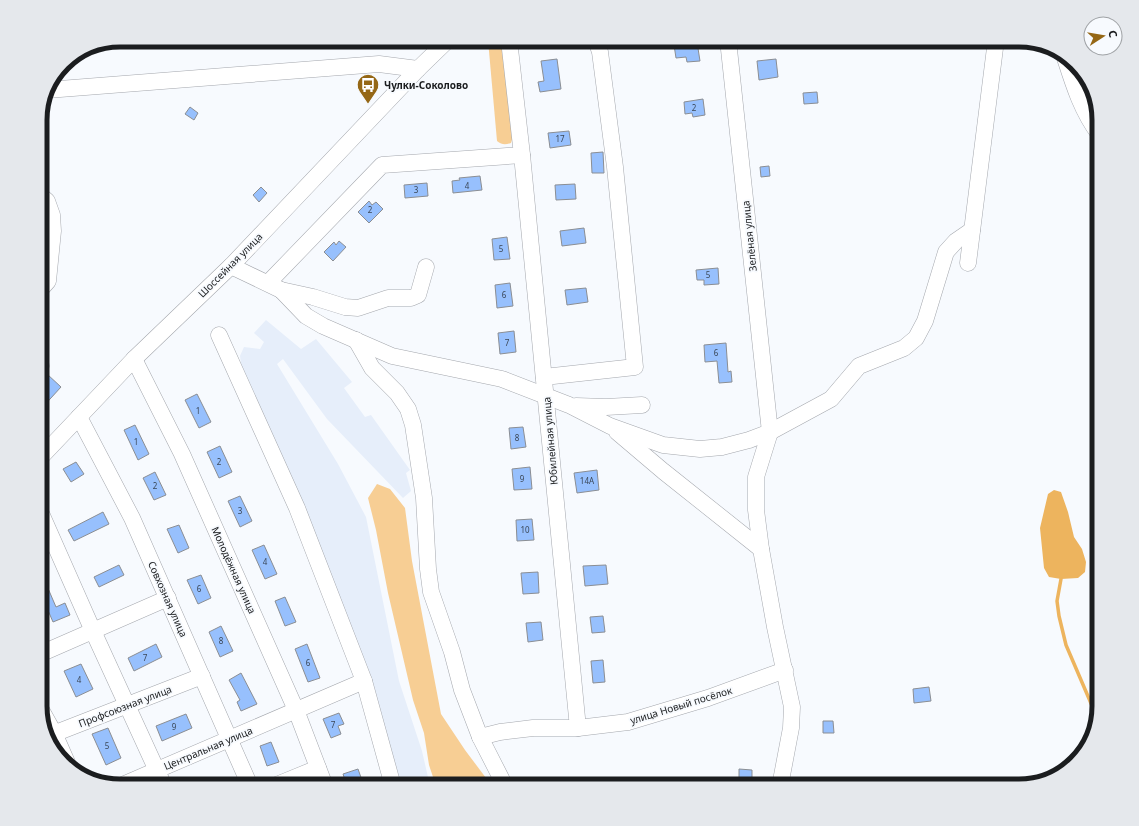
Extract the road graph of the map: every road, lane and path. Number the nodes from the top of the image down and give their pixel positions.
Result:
1 (441, 47) edge
2 (510, 47) edge
3 (598, 47) edge
4 (729, 47) edge
5 (995, 47) edge
6 (1068, 65) edge
7 (418, 69) junction
8 (54, 89) edge
9 (1092, 125) edge
10 (522, 155) junction
11 (47, 202) edge
12 (972, 230) junction
13 (968, 263) dead end
14 (231, 266) junction
15 (426, 267) dead end
16 (47, 282) edge
17 (275, 286) junction
18 (219, 335) dead end
19 (356, 340) junction
20 (134, 359) junction
21 (544, 377) junction
22 (546, 396) junction
23 (642, 404) dead end
24 (569, 406) junction
25 (79, 417) junction
26 (610, 426) junction
27 (770, 432) junction
28 (47, 451) edge
29 (47, 527) edge
30 (761, 549) junction
31 (168, 598) junction
32 (92, 630) junction
33 (47, 651) edge
34 (785, 670) junction
35 (202, 676) junction
36 (364, 681) junction
37 (127, 705) junction
38 (296, 710) junction
39 (578, 728) junction
40 (53, 733) edge
41 (480, 737) junction
42 (230, 738) junction
43 (318, 768) junction
44 (157, 770) junction
45 (136, 779) edge
46 (161, 779) edge
47 (247, 779) edge
48 (291, 779) edge
49 (322, 779) edge
50 (391, 779) edge
51 (501, 779) edge
52 (781, 779) edge

1 - 7 street, Шоссейная улица
2 - 10 street, Юбилейная улица
3 - 21 street
4 - 27 street, Зелёная улица
5 - 12 street
6 - 9 street
7 - 8 street
7 - 14 street, Шоссейная улица
10 - 17 street
10 - 21 street, Юбилейная улица
11 - 16 street
12 - 13 street
12 - 27 street
14 - 17 street
14 - 20 street, Шоссейная улица
15 - 17 street
17 - 19 street
18 - 36 street
19 - 22 street
19 - 41 street
20 - 25 street, Шоссейная улица
20 - 38 street, Молодёжная улица
21 - 22 street, Юбилейная улица
22 - 24 street
22 - 39 street, Юбилейная улица
23 - 24 street
24 - 26 street
25 - 28 street, Шоссейная улица
25 - 31 street, Совхозная улица
26 - 27 street
26 - 30 street
27 - 30 street
29 - 32 street
30 - 34 street
31 - 32 street
31 - 35 street, Совхозная улица
32 - 33 street
32 - 37 street
34 - 39 street, улица Новый посёлок
34 - 52 street
35 - 37 street, Профсоюзная улица
35 - 42 street, Совхозная улица
36 - 38 street, Центральная улица
36 - 50 street
37 - 40 street, Профсоюзная улица
37 - 44 street
38 - 42 street, Центральная улица
38 - 43 street, Молодёжная улица
39 - 41 street, улица Новый посёлок
41 - 51 street
42 - 44 street, Центральная улица
42 - 47 street, Совхозная улица
43 - 48 street
43 - 49 street, Молодёжная улица
44 - 45 street, Центральная улица
44 - 46 street

